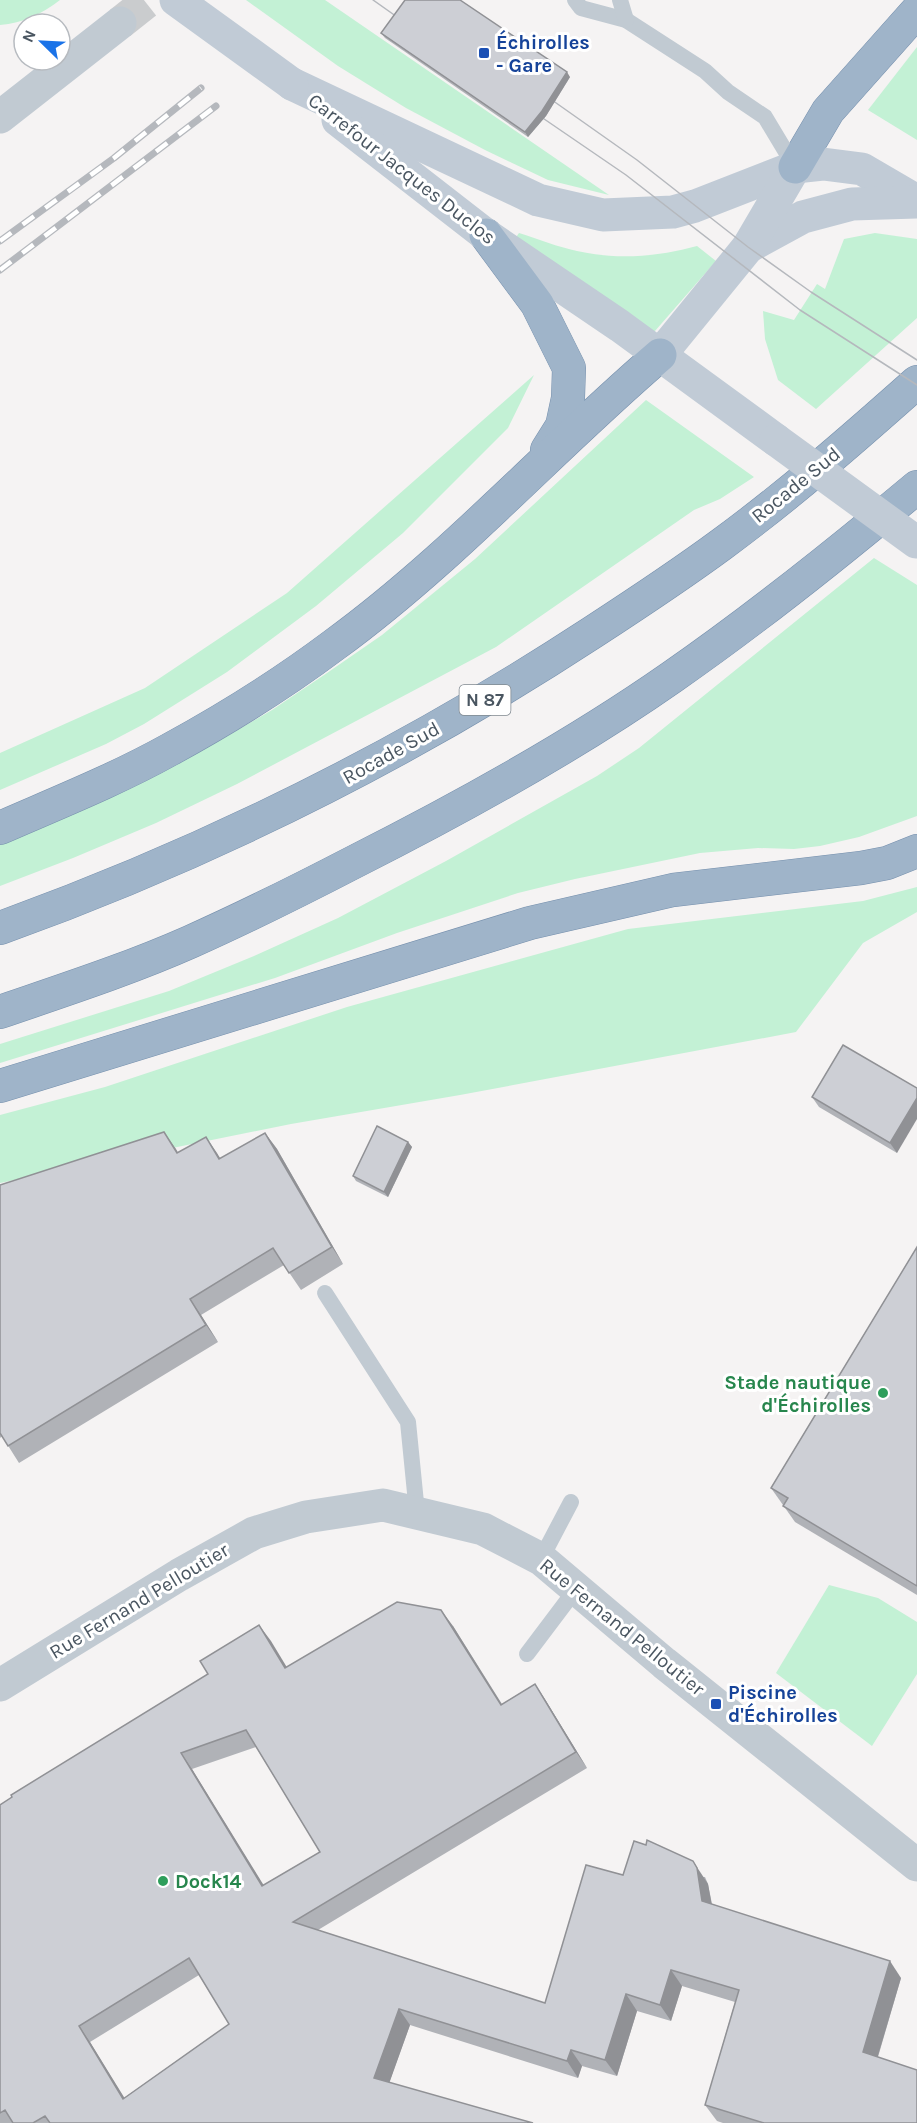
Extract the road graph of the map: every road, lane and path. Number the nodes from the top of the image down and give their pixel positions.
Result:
1 (176, 0) edge
2 (574, 0) edge
3 (620, 0) edge
4 (917, 11) edge
5 (626, 20) junction
6 (120, 23) tunnel mouth
7 (292, 84) junction
8 (0, 117) edge
9 (795, 167) junction
10 (917, 201) edge
11 (486, 235) junction
12 (748, 247) junction
13 (660, 355) junction
14 (917, 382) edge
15 (539, 464) junction
16 (917, 487) edge
17 (917, 542) edge
18 (0, 828) edge
19 (917, 851) edge
20 (0, 928) edge
21 (0, 1012) edge
22 (0, 1086) edge
23 (325, 1293) dead end
24 (571, 1502) dead end
25 (417, 1513) junction
26 (541, 1559) junction
27 (576, 1589) junction
28 (527, 1654) dead end
29 (0, 1685) edge
30 (917, 1865) edge

1 - 7 main road, bridge
2 - 5 lane
3 - 5 lane
4 - 9 highway
5 - 9 lane
6 - 8 street
7 - 9 main road, Carrefour Jacques Duclos
7 - 11 main road, Carrefour Jacques Duclos
9 - 10 main road, Carrefour Jacques Duclos
9 - 12 main road
10 - 12 main road
11 - 13 main road, Carrefour Jacques Duclos
11 - 15 highway
12 - 13 main road
13 - 15 highway
13 - 17 main road, Carrefour Jacques Duclos, bridge
14 - 20 highway, Rocade Sud / N 87
15 - 18 highway
16 - 21 highway
19 - 22 highway
23 - 25 lane
24 - 26 lane
25 - 26 street, Rue Fernand Pelloutier
25 - 29 street, Rue Fernand Pelloutier
26 - 27 street, Rue Fernand Pelloutier
27 - 28 lane
27 - 30 street, Rue Fernand Pelloutier

